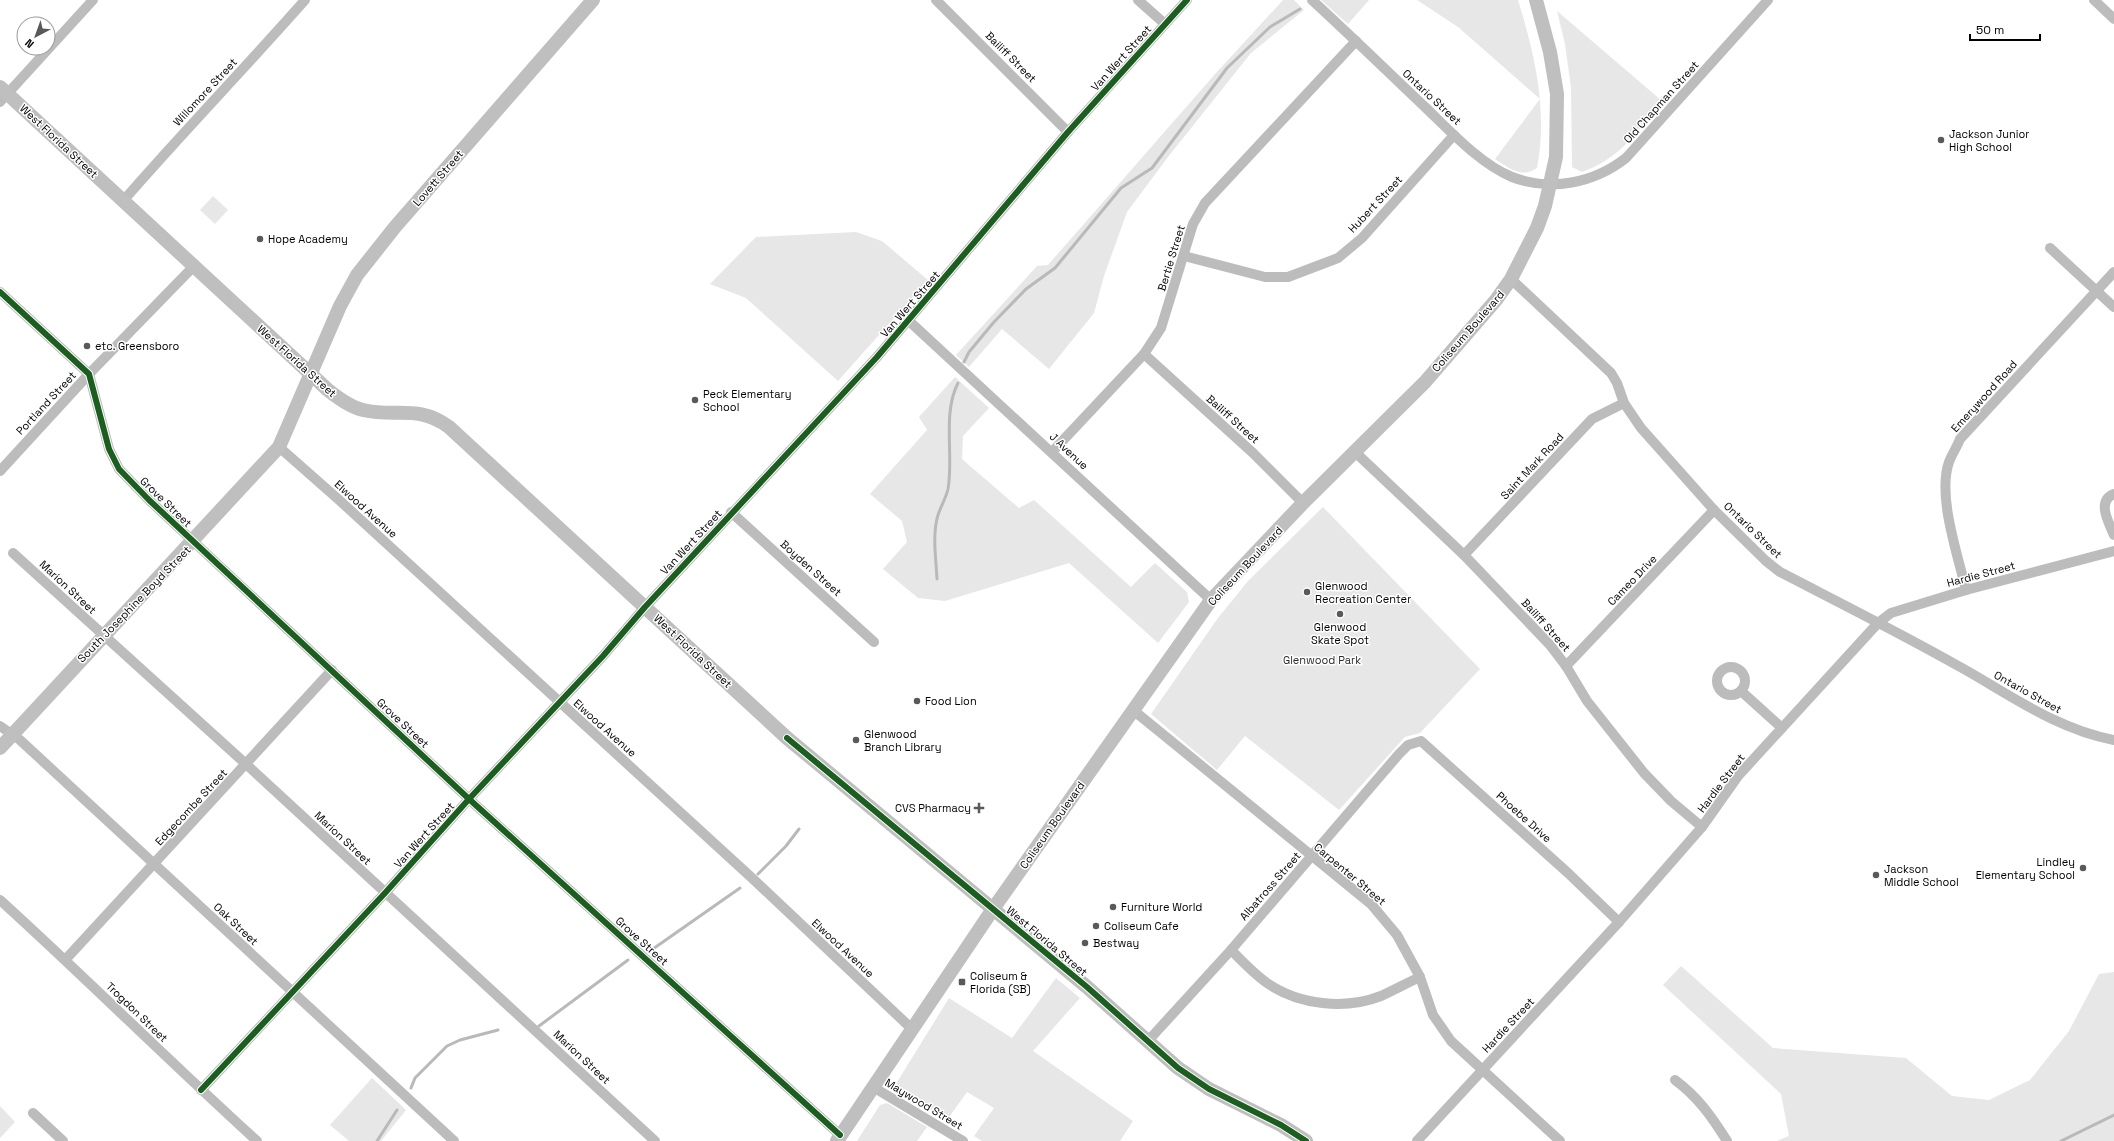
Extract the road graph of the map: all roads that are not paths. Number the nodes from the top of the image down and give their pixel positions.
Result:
1 (93, 0) edge
2 (305, 0) edge
3 (593, 0) edge
4 (936, 0) edge
5 (1138, 0) edge
6 (1187, 0) edge
7 (1312, 0) edge
8 (1536, 0) edge
9 (1768, 0) edge
10 (2094, 0) edge
11 (2114, 19) edge
12 (1165, 24) junction
13 (1356, 41) junction
14 (3, 94) edge
15 (1068, 132) junction
16 (1454, 135) junction
17 (1550, 183) junction
18 (123, 201) junction
19 (2050, 248) dead end
20 (1184, 256) junction
21 (193, 267) junction
22 (2114, 272) edge
23 (1511, 279) junction
24 (2096, 291) junction
25 (0, 292) edge
26 (2114, 307) edge
27 (909, 321) junction
28 (1144, 354) junction
29 (89, 374) junction
30 (310, 375) junction
31 (1624, 403) junction
32 (279, 447) junction
33 (1052, 452) junction
34 (1355, 452) junction
35 (0, 470) edge
36 (2114, 494) edge
37 (1303, 503) junction
38 (1714, 510) junction
39 (731, 512) junction
40 (2114, 536) edge
41 (193, 542) junction
42 (2114, 551) edge
43 (13, 553) dead end
44 (1464, 556) junction
45 (1966, 590) junction
46 (1211, 600) junction
47 (645, 606) junction
48 (1878, 623) junction
49 (102, 636) junction
50 (874, 642) dead end
51 (1566, 666) junction
52 (332, 670) junction
53 (1741, 691) dead end
54 (560, 703) junction
55 (1133, 710) junction
56 (0, 726) edge
57 (1782, 728) junction
58 (12, 735) junction
59 (2114, 740) edge
60 (1408, 745) joint
61 (0, 748) edge
62 (247, 765) junction
63 (469, 799) junction
64 (1702, 827) junction
65 (1312, 857) junction
66 (153, 864) junction
67 (385, 893) junction
68 (0, 900) edge
69 (993, 909) junction
70 (1619, 922) junction
71 (1231, 950) junction
72 (66, 959) junction
73 (1420, 978) junction
74 (291, 991) junction
75 (912, 1029) junction
76 (1147, 1042) junction
77 (1483, 1070) junction
78 (1675, 1080) dead end
79 (873, 1086) junction
80 (201, 1090) junction
81 (33, 1113) dead end
82 (838, 1138) edge
83 (63, 1141) edge
84 (257, 1141) edge
85 (454, 1141) edge
86 (655, 1141) edge
87 (963, 1141) edge
88 (1306, 1141) edge
89 (1418, 1141) edge
90 (1560, 1141) edge
91 (1727, 1141) edge

1 - 14 street
2 - 18 street, Willomore Street
3 - 30 main road, Lovett Street
4 - 15 street, Bailiff Street
5 - 12 street
6 - 12 street, Van Wert Street
7 - 13 street, Ontario Street
8 - 17 main road, Coliseum Boulevard
9 - 17 street, Old Chapman Street
10 - 11 street
12 - 15 street, Van Wert Street
13 - 16 street, Ontario Street
13 - 20 street, Bertie Street
14 - 18 main road, West Florida Street
15 - 27 street, Van Wert Street
16 - 17 street, Ontario Street
16 - 20 street, Hubert Street
17 - 23 main road, Coliseum Boulevard
18 - 21 main road, West Florida Street
19 - 24 street
20 - 28 street, Bertie Street
21 - 29 street, Portland Street
21 - 30 main road, West Florida Street
22 - 24 street, Emerywood Road
23 - 31 street, Ontario Street
23 - 34 main road, Coliseum Boulevard
24 - 26 street
24 - 45 street, Emerywood Road
25 - 29 street
27 - 33 street, J Avenue
27 - 39 street, Van Wert Street
28 - 33 street, Bertie Street
28 - 37 street, Bailiff Street
29 - 35 street, Portland Street
29 - 41 street, Grove Street
30 - 32 main road, South Josephine Boyd Street
30 - 47 main road, West Florida Street
31 - 38 street, Ontario Street
31 - 44 street, Saint Mark Road
32 - 41 main road, South Josephine Boyd Street
32 - 54 street, Elwood Avenue
33 - 46 street, J Avenue
34 - 37 main road, Coliseum Boulevard
34 - 44 street, Bailiff Street
36 - 40 street
37 - 46 main road, Coliseum Boulevard
38 - 48 street, Ontario Street
38 - 51 street, Cameo Drive
39 - 47 street, Van Wert Street
39 - 50 street, Boyden Street
41 - 49 main road, South Josephine Boyd Street
41 - 52 street, Grove Street
42 - 45 street, Hardie Street
43 - 49 street, Marion Street
44 - 51 street, Bailiff Street
45 - 48 street, Hardie Street
46 - 55 main road, Coliseum Boulevard
47 - 54 street, Van Wert Street
47 - 69 main road, West Florida Street
48 - 57 street, Hardie Street
48 - 59 street, Ontario Street
49 - 58 main road, South Josephine Boyd Street
49 - 62 street, Marion Street
51 - 64 street, Bailiff Street
52 - 62 street, Edgecombe Street
52 - 63 street, Grove Street
53 - 57 street
54 - 63 street, Van Wert Street
54 - 75 street, Elwood Avenue
55 - 65 street, Carpenter Street
55 - 69 main road, Coliseum Boulevard
56 - 58 street, Oak Street
57 - 64 street, Hardie Street
58 - 61 main road, South Josephine Boyd Street
58 - 66 street, Oak Street
60 - 65 street, Albatross Street
60 - 70 street, Phoebe Drive
62 - 66 street, Edgecombe Street
62 - 67 street, Marion Street
63 - 67 street, Van Wert Street
63 - 82 street, Grove Street
64 - 70 street, Hardie Street
65 - 71 street, Albatross Street
65 - 73 street, Carpenter Street
66 - 72 street, Edgecombe Street
66 - 74 street, Oak Street
67 - 74 street, Van Wert Street
67 - 86 street, Marion Street
68 - 72 street, Trogdon Street
69 - 75 main road, Coliseum Boulevard
69 - 76 main road, West Florida Street
70 - 77 street, Hardie Street
71 - 73 street
71 - 76 street, Albatross Street
72 - 80 street, Trogdon Street
73 - 77 street, Carpenter Street
74 - 80 street, Van Wert Street
74 - 85 street, Oak Street
75 - 79 main road, Coliseum Boulevard
76 - 88 main road, West Florida Street
77 - 89 street, Hardie Street
77 - 90 street, Carpenter Street
78 - 91 street
79 - 82 main road, Coliseum Boulevard
79 - 87 street, Maywood Street
80 - 84 street, Trogdon Street
81 - 83 street

